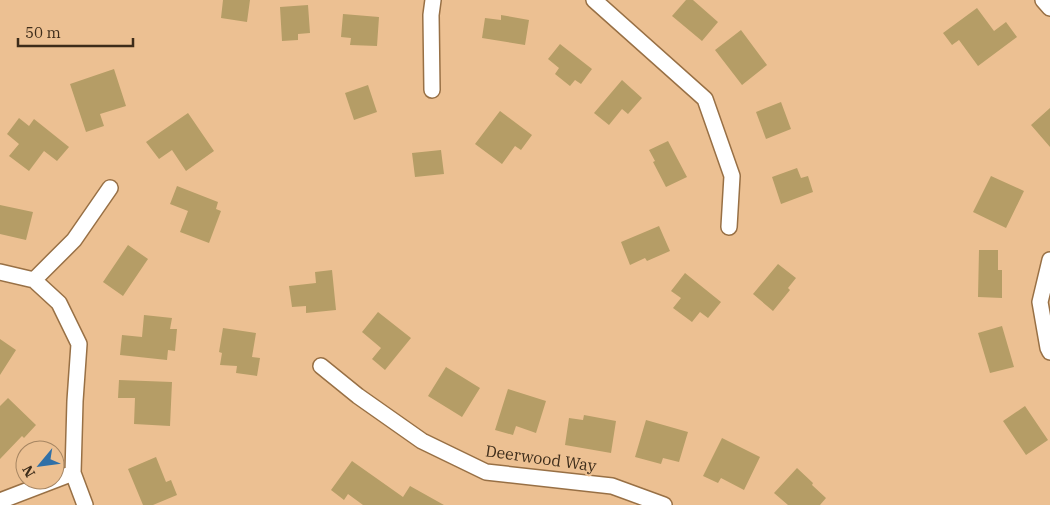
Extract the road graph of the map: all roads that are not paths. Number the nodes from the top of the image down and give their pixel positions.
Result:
1 (433, 0) edge
2 (594, 0) edge
3 (1043, 0) edge
4 (1050, 8) edge
5 (432, 90) dead end
6 (110, 188) dead end
7 (729, 227) dead end
8 (1050, 260) edge
9 (0, 272) edge
10 (34, 280) junction
11 (1050, 352) edge
12 (321, 366) dead end
13 (73, 473) junction
14 (0, 501) edge
15 (84, 505) edge
16 (664, 505) edge

1 - 5 street
2 - 7 street
3 - 4 street
6 - 10 street
8 - 11 street
9 - 10 street
10 - 13 street
12 - 16 street, Deerwood Way
13 - 14 street
13 - 15 street

